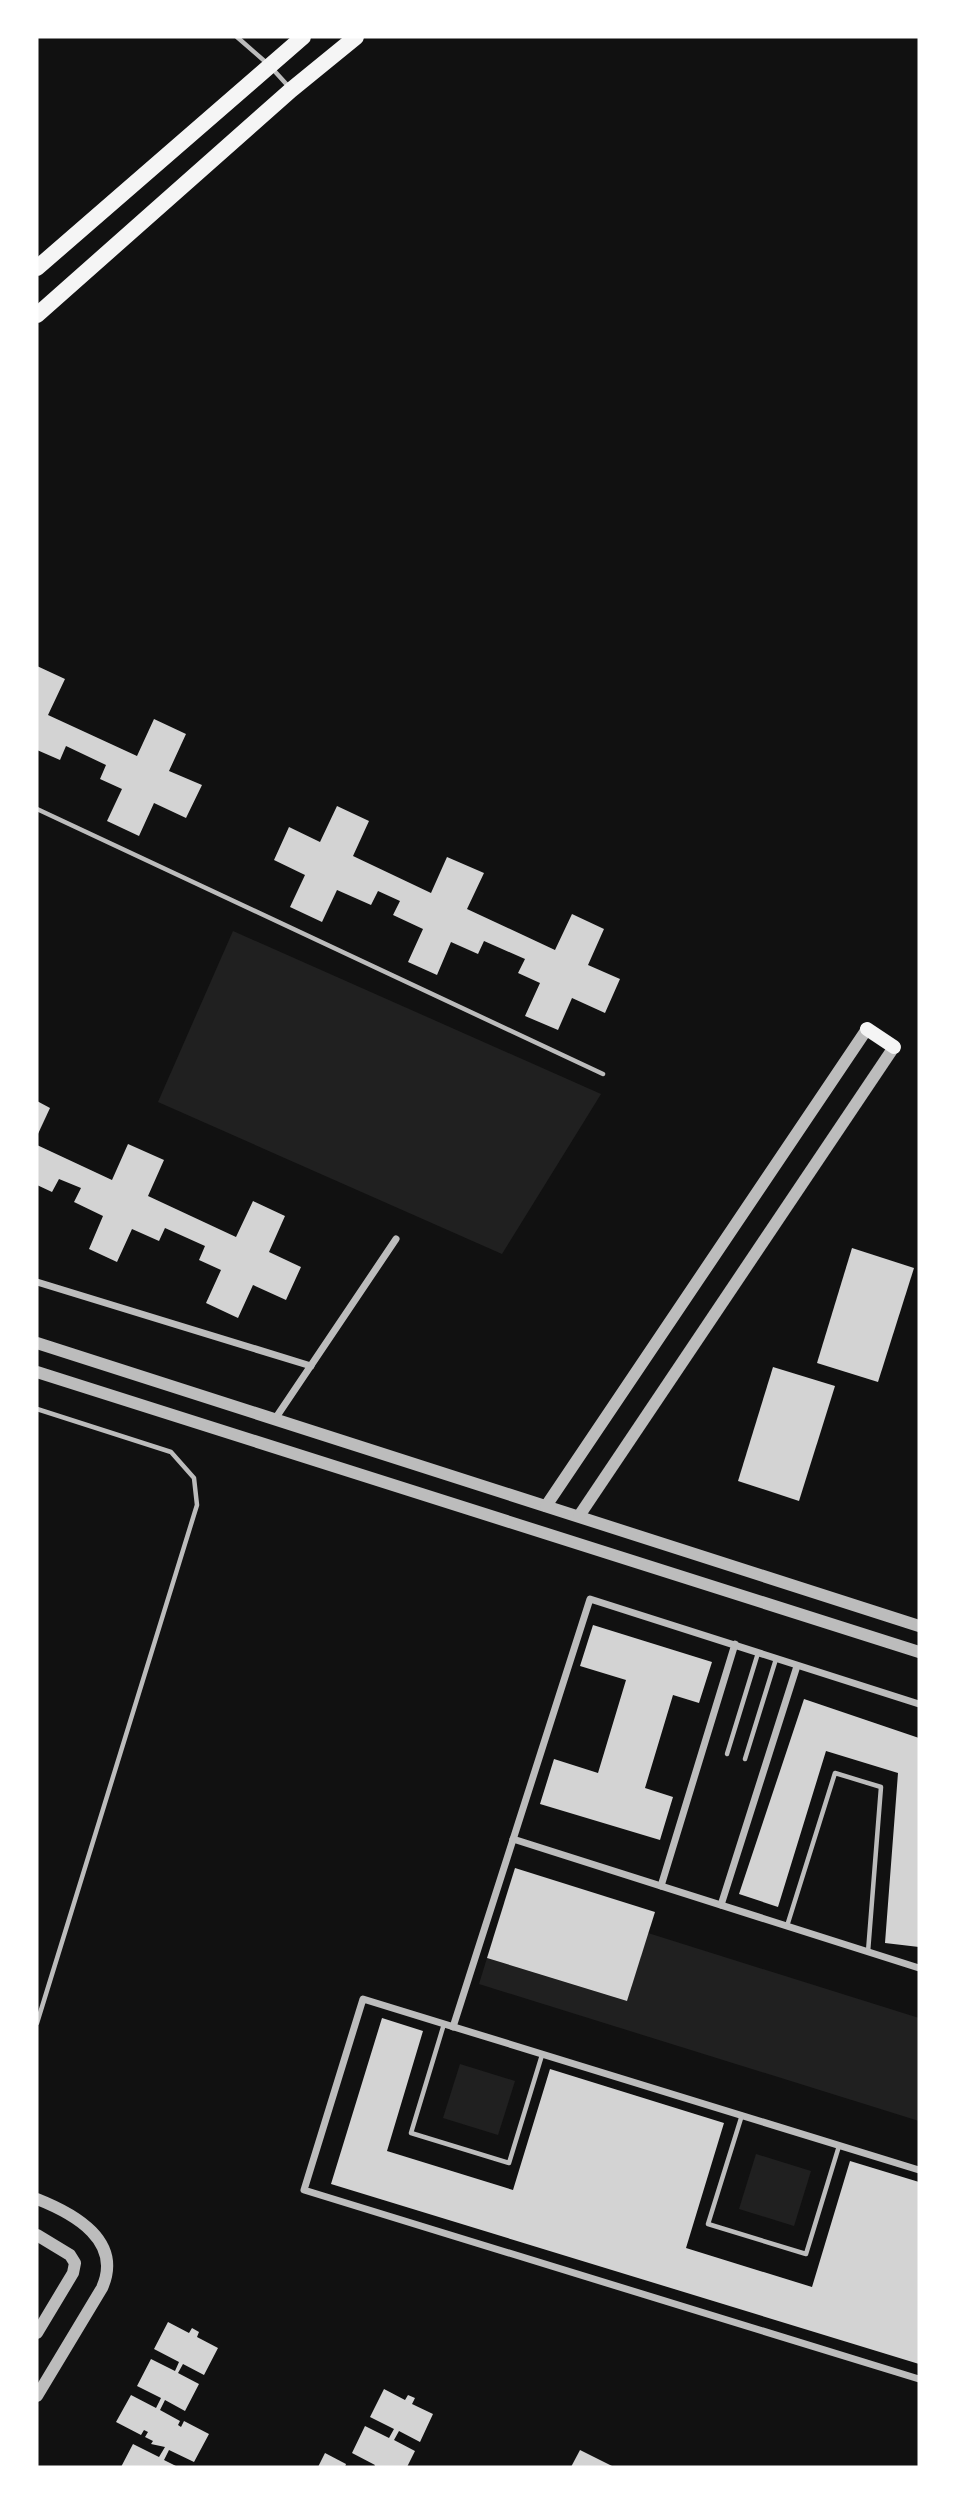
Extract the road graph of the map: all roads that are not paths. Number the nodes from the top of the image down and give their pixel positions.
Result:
1 (237, 37) edge
2 (303, 37) edge
3 (356, 37) edge
4 (269, 65) junction
5 (291, 90) junction
6 (37, 268) edge
7 (37, 315) edge
8 (37, 809) edge
9 (867, 1029) joint
10 (894, 1047) joint
11 (603, 1074) dead end
12 (396, 1239) dead end
13 (37, 1282) edge
14 (37, 1343) edge
15 (311, 1366) junction
16 (37, 1372) edge
17 (37, 1409) edge
18 (275, 1419) junction
19 (547, 1506) junction
20 (579, 1517) junction
21 (919, 1626) edge
22 (735, 1644) junction
23 (919, 1652) edge
24 (758, 1653) junction
25 (776, 1658) junction
26 (797, 1666) junction
27 (919, 1704) edge
28 (727, 1754) dead end
29 (745, 1759) dead end
30 (513, 1839) junction
31 (661, 1886) junction
32 (721, 1905) junction
33 (787, 1926) junction
34 (869, 1952) junction
35 (919, 1968) edge
36 (37, 2023) edge
37 (444, 2024) junction
38 (453, 2027) junction
39 (542, 2054) junction
40 (742, 2115) junction
41 (839, 2146) junction
42 (919, 2170) edge
43 (37, 2199) edge
44 (37, 2235) edge
45 (37, 2333) edge
46 (919, 2379) edge
47 (37, 2396) edge

1 - 4 lane
2 - 4 main road
3 - 5 main road
4 - 5 lane
4 - 6 main road
5 - 7 main road
8 - 11 lane
9 - 10 main road
9 - 19 street
10 - 20 street
12 - 15 street
13 - 15 street
14 - 18 street
15 - 18 street
16 - 23 street
17 - 36 lane
18 - 19 street
19 - 20 street
20 - 21 street
22 - 24 street
22 - 30 street
22 - 31 street
24 - 25 street
24 - 28 lane
25 - 26 street
25 - 29 lane
26 - 27 street
26 - 32 street
30 - 31 street
30 - 38 street
31 - 32 street
32 - 33 street
33 - 34 street
33 - 34 lane
34 - 35 street
37 - 38 street
37 - 39 lane
37 - 46 street
38 - 39 street
39 - 40 street
40 - 41 street
40 - 41 lane
41 - 42 street
43 - 47 street
44 - 45 street

